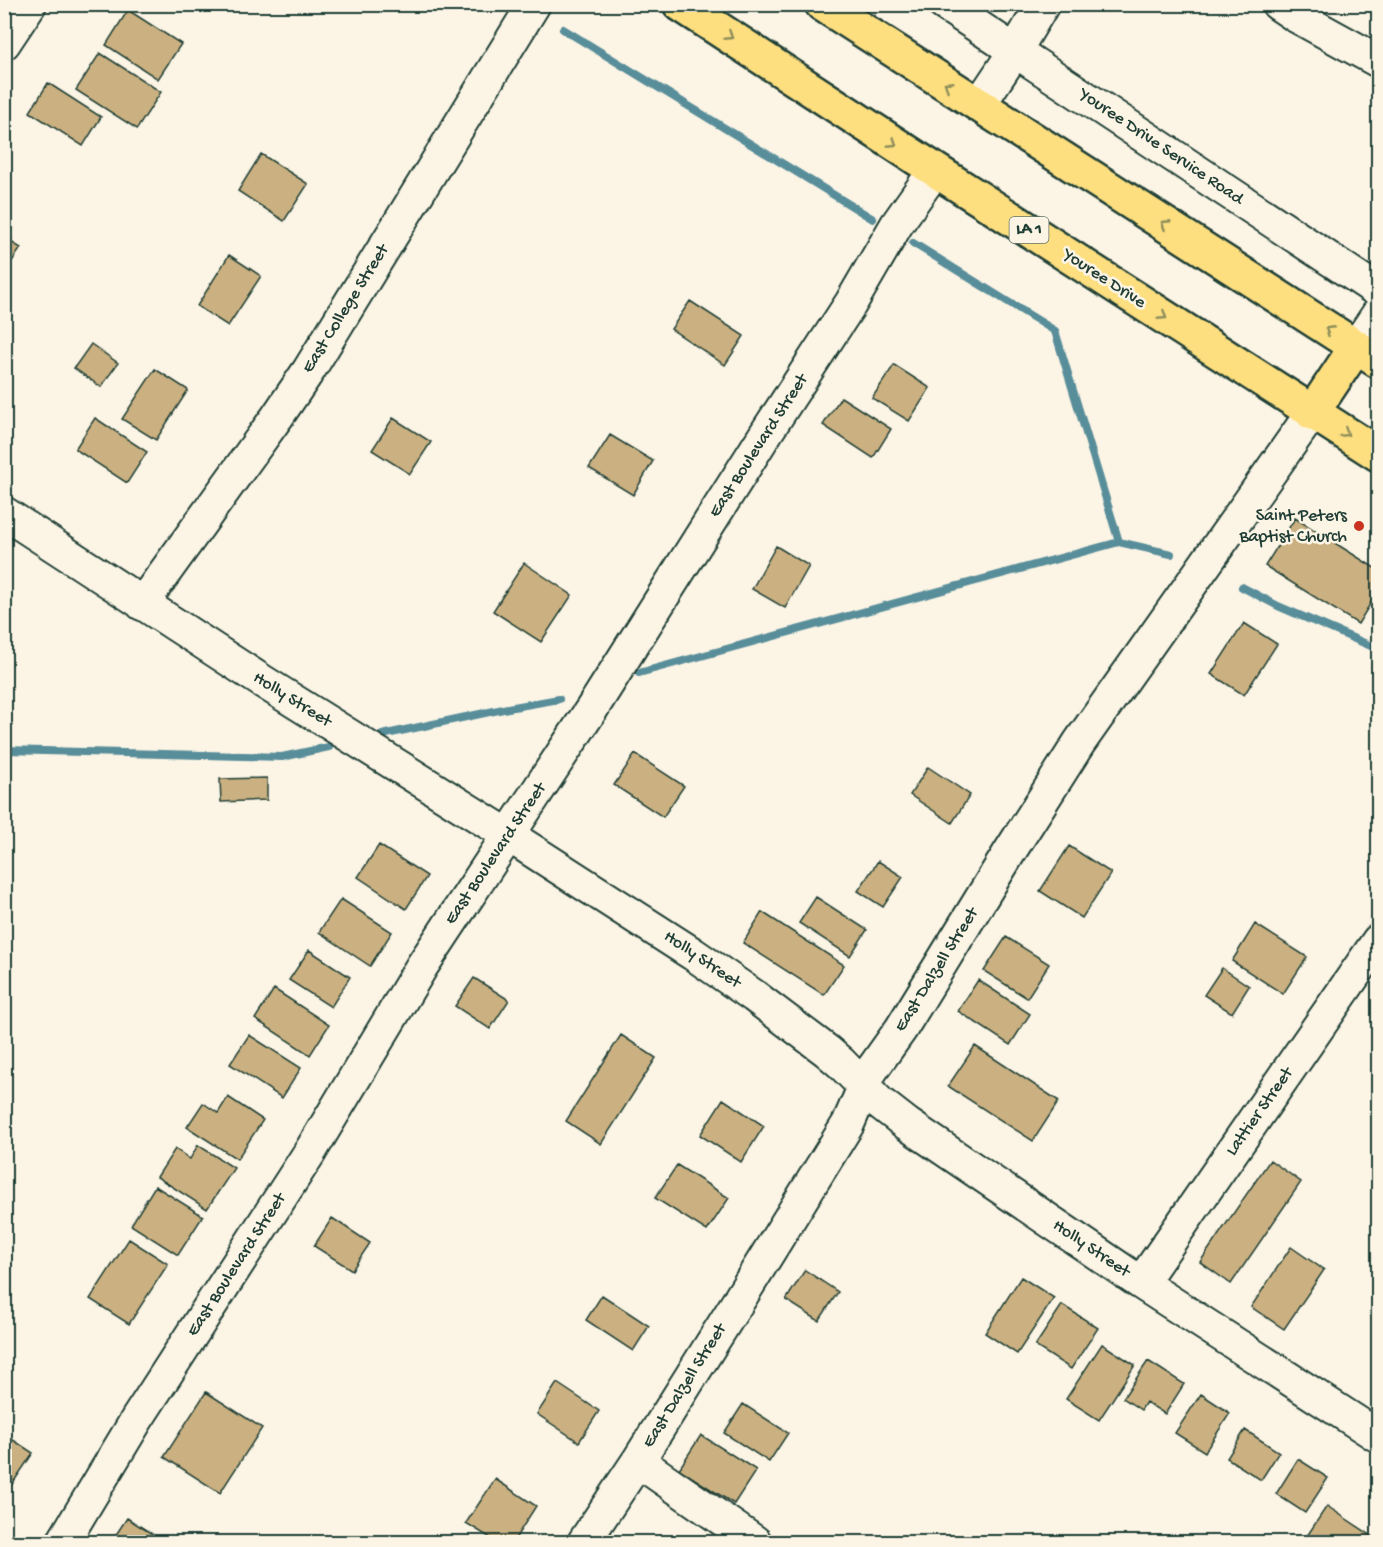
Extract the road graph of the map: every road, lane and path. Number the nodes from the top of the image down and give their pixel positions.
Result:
1 (30, 4) edge
2 (534, 4) edge
3 (680, 4) edge
4 (822, 4) edge
5 (944, 4) edge
6 (1043, 4) edge
7 (1278, 4) edge
8 (4, 43) edge
9 (1015, 51) junction
10 (1378, 61) edge
11 (979, 105) junction
12 (935, 170) junction
13 (1378, 291) edge
14 (1378, 314) edge
15 (1367, 354) edge
16 (1312, 413) junction
17 (1378, 454) edge
18 (4, 513) edge
19 (142, 604) junction
20 (508, 835) junction
21 (1378, 941) edge
22 (863, 1087) junction
23 (1141, 1282) junction
24 (1378, 1436) edge
25 (638, 1461) junction
26 (63, 1542) edge
27 (584, 1542) edge
28 (755, 1542) edge

1 - 8 street
2 - 19 street, East College Street
3 -> 12 main road, Youree Drive / LA 1
11 -> 4 main road
5 - 9 street, Youree Drive Service Road
6 - 9 street
7 - 10 street
9 - 11 street
9 - 13 street, Youree Drive Service Road
15 -> 11 main road
12 -> 16 main road, Youree Drive / LA 1
12 - 20 street, East Boulevard Street
14 - 15 street
15 - 16 main road
16 -> 17 main road, Youree Drive / LA 1
16 - 22 street, East Dalzell Street
18 - 19 street, Holly Street
19 - 20 street, Holly Street
20 - 22 street, Holly Street
20 - 26 street, East Boulevard Street
21 - 23 street, Lattier Street
22 - 23 street, Holly Street
22 - 25 street, East Dalzell Street
23 - 24 street, Holly Street
25 - 27 street, East Dalzell Street
25 - 28 street

